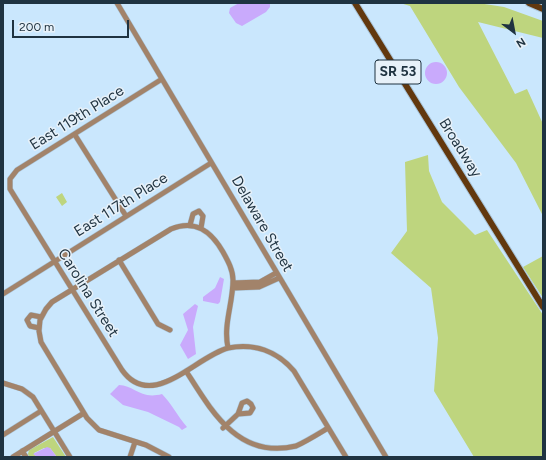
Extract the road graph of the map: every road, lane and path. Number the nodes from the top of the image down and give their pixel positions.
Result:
1 (117, 3) edge
2 (355, 3) edge
3 (529, 3) edge
4 (543, 9) edge
5 (162, 79) junction
6 (75, 135) junction
7 (212, 163) junction
8 (10, 182) joint
9 (126, 216) junction
10 (190, 225) junction
11 (202, 228) junction
12 (119, 260) junction
13 (54, 262) junction
14 (278, 276) junction
15 (233, 285) junction
16 (72, 290) junction
17 (3, 294) edge
18 (543, 306) edge
19 (41, 317) junction
20 (39, 328) junction
21 (170, 330) dead end
22 (228, 348) junction
23 (186, 371) junction
24 (3, 383) edge
25 (41, 411) junction
26 (84, 413) junction
27 (238, 414) dead end
28 (223, 428) junction
29 (328, 428) junction
30 (54, 431) junction
31 (3, 435) edge
32 (136, 442) junction
33 (22, 451) junction
34 (13, 457) edge
35 (26, 457) edge
36 (70, 457) edge
37 (130, 457) edge
38 (169, 457) edge
39 (346, 457) edge
40 (386, 457) edge

1 - 5 street, Delaware Street
2 - 18 main road, Broadway / SR 53
3 - 4 main road
5 - 6 street, East 119th Place
5 - 7 street, Delaware Street
6 - 8 street, East 119th Place
6 - 9 street
7 - 9 street, East 117th Place
7 - 14 street, Delaware Street
8 - 13 street, Carolina Street
9 - 13 street, East 117th Place
10 - 11 street
10 - 11 street
10 - 12 street
11 - 15 street
12 - 16 street
12 - 21 street
13 - 16 street, Carolina Street
13 - 17 street, East 117th Place
14 - 15 street
14 - 40 street, Delaware Street
15 - 22 street
16 - 19 street
16 - 23 street, Carolina Street
19 - 20 street
19 - 20 street
20 - 26 street
22 - 23 street, Carolina Street
22 - 29 street
23 - 28 street
24 - 25 street
25 - 30 street
25 - 31 street
26 - 30 street
26 - 32 street
27 - 28 street
28 - 29 street
29 - 39 street
30 - 33 street
30 - 36 street
32 - 37 street
32 - 38 street
33 - 34 street
33 - 35 street

